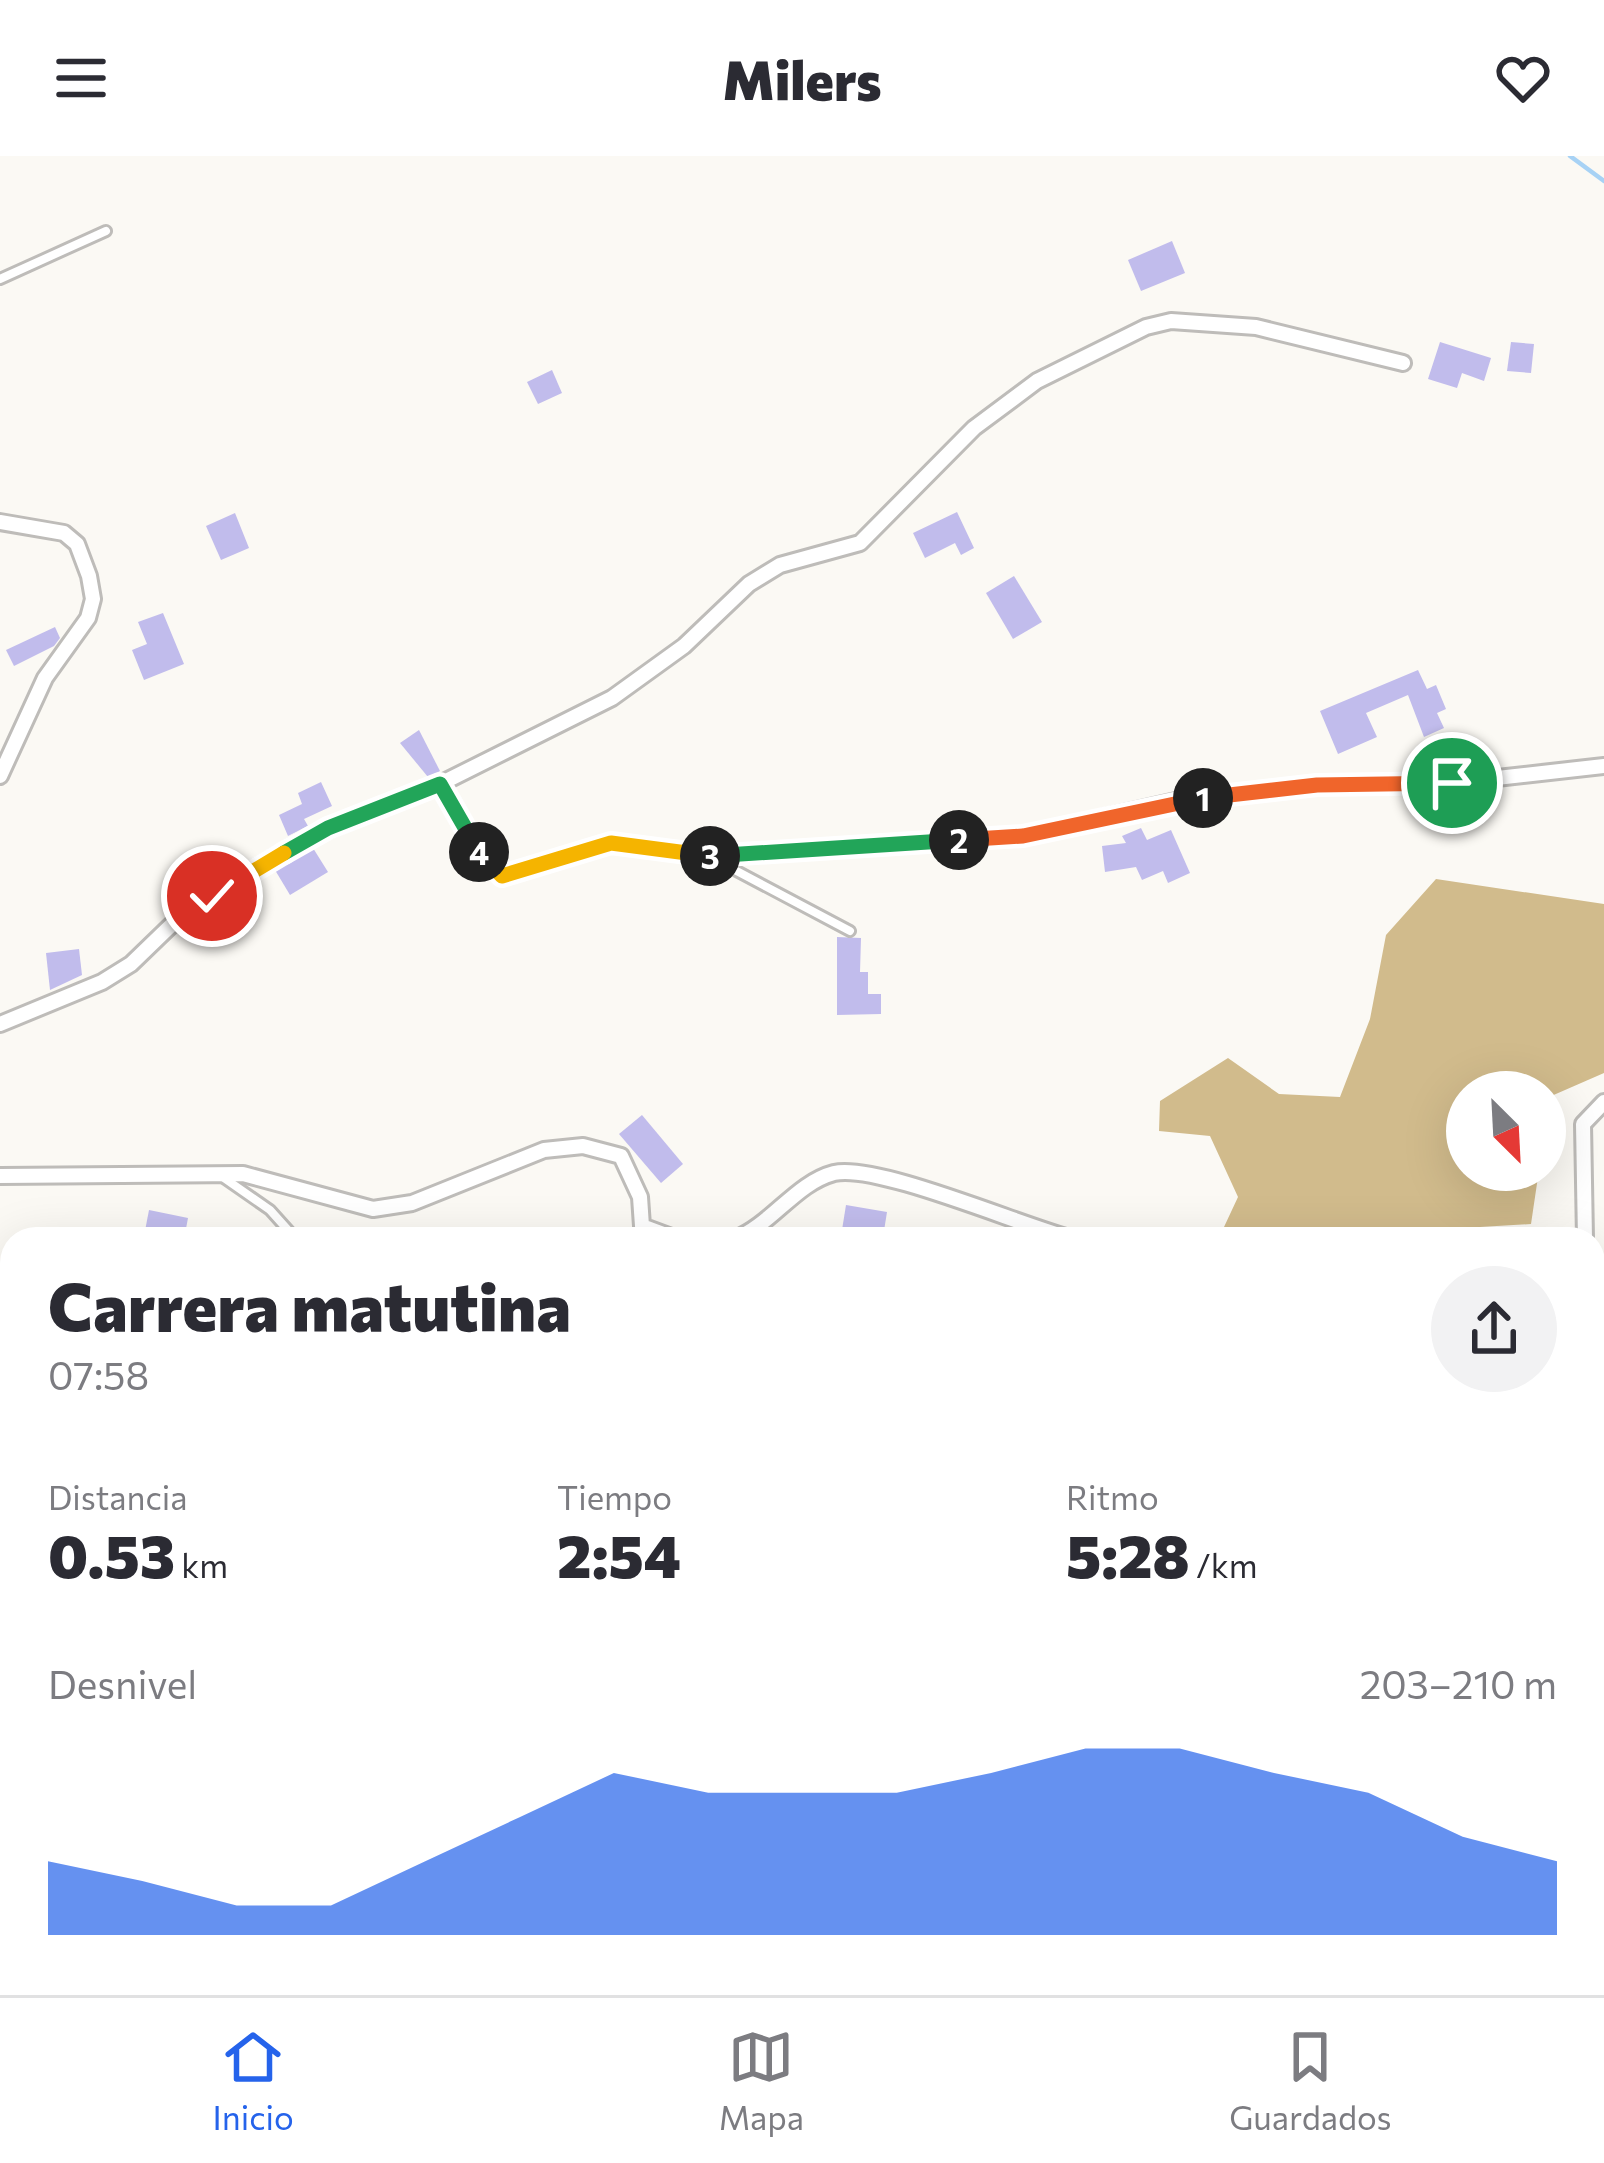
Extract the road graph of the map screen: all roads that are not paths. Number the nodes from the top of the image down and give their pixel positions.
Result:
1 (106, 231) dead end
2 (0, 278) edge
3 (1403, 363) dead end
4 (0, 522) edge
5 (1604, 766) edge
6 (0, 776) edge
7 (440, 784) junction
8 (709, 856) junction
9 (850, 932) dead end
10 (0, 1024) edge
11 (1604, 1102) edge
12 (211, 1171) junction
13 (0, 1176) edge
14 (285, 1227) edge
15 (641, 1227) edge
16 (758, 1227) edge
17 (1034, 1227) edge
18 (1585, 1227) edge

1 - 2 lane
3 - 7 street
4 - 6 street
5 - 8 street
7 - 8 street
7 - 10 street
8 - 9 lane
11 - 18 street
12 - 13 street
12 - 14 lane
12 - 15 street
16 - 17 street

